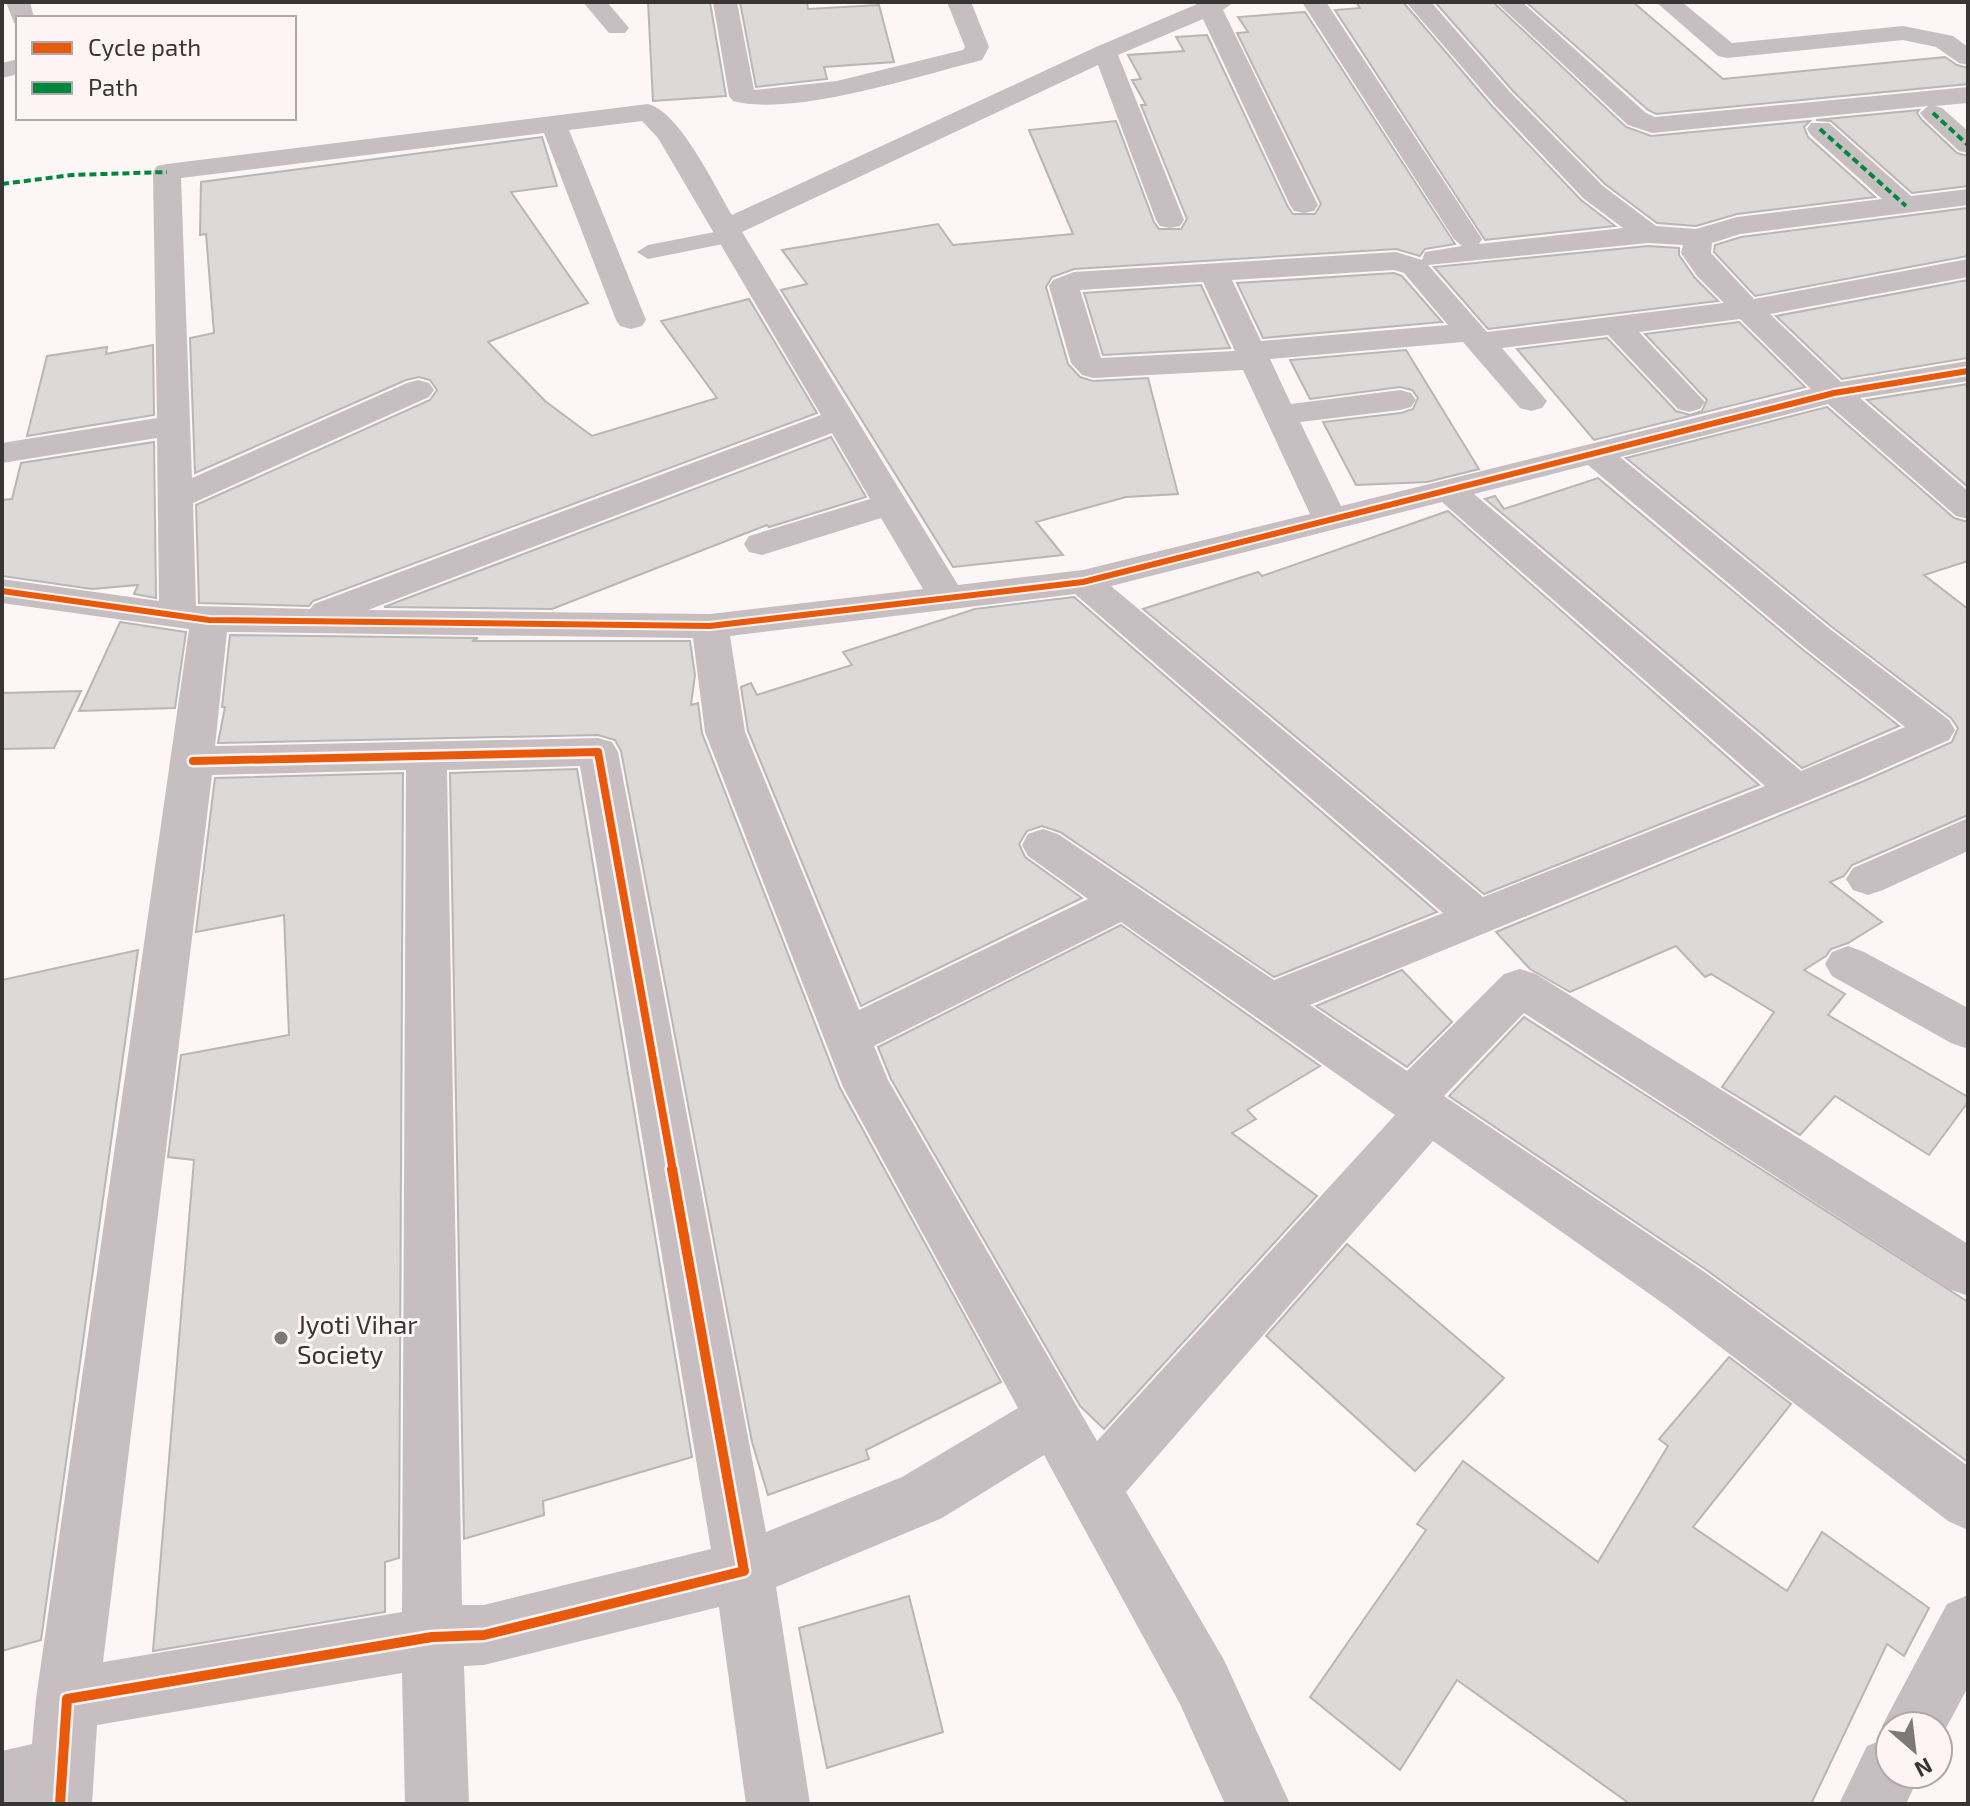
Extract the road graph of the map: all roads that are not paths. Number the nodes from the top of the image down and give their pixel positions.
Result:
1 (595, 2) edge
2 (725, 2) edge
3 (959, 2) edge
4 (1314, 2) edge
5 (1418, 2) edge
6 (1508, 2) edge
7 (1668, 2) edge
8 (1216, 5) edge
9 (617, 28) dead end
10 (1727, 51) junction
11 (1105, 52) junction
12 (1968, 58) edge
13 (1749, 72) dead end
14 (1770, 92) dead end
15 (1968, 95) edge
16 (1791, 113) junction
17 (1933, 113) dead end
18 (554, 125) junction
19 (1820, 129) dead end
20 (1968, 145) edge
21 (1968, 197) edge
22 (1304, 205) dead end
23 (1906, 206) junction
24 (1170, 220) dead end
25 (728, 232) junction
26 (1648, 234) junction
27 (1698, 238) junction
28 (1468, 239) dead end
29 (648, 252) dead end
30 (1429, 259) dead end
31 (1968, 268) edge
32 (1213, 272) junction
33 (1747, 309) junction
34 (631, 320) dead end
35 (1614, 324) junction
36 (1475, 337) junction
37 (1252, 356) junction
38 (1968, 371) edge
39 (418, 390) dead end
40 (1834, 393) junction
41 (1400, 400) dead end
42 (1531, 401) dead end
43 (1689, 402) dead end
44 (1280, 415) junction
45 (840, 419) junction
46 (173, 425) junction
47 (2, 453) edge
48 (1594, 453) junction
49 (1968, 470) edge
50 (1931, 476) junction
51 (1448, 490) junction
52 (175, 498) junction
53 (890, 504) junction
54 (1968, 509) edge
55 (1330, 520) junction
56 (762, 544) dead end
57 (1083, 582) junction
58 (2, 591) edge
59 (947, 598) junction
60 (193, 618) junction
61 (303, 621) junction
62 (710, 626) junction
63 (426, 757) junction
64 (193, 761) junction
65 (1794, 788) junction
66 (1968, 833) edge
67 (1043, 845) dead end
68 (1868, 879) dead end
69 (1123, 901) junction
70 (1477, 917) junction
71 (1848, 964) dead end
72 (1268, 1002) junction
73 (1968, 1030) edge
74 (846, 1038) junction
75 (1418, 1106) junction
76 (1968, 1272) edge
77 (1053, 1418) junction
78 (1092, 1488) junction
79 (1968, 1501) edge
80 (744, 1571) junction
81 (1968, 1625) edge
82 (432, 1637) junction
83 (67, 1699) junction
84 (1922, 1710) edge
85 (2, 1783) edge
86 (61, 1786) edge
87 (437, 1804) edge
88 (778, 1804) edge
89 (1258, 1804) edge

1 - 9 street
2 - 3 street
4 - 28 street
5 - 26 street
6 - 16 street
7 - 10 street
8 - 11 street
8 - 22 street
10 - 12 street
10 - 13 street
11 - 24 street
11 - 25 street
14 - 16 street
15 - 16 street
17 - 20 street
18 - 25 street
18 - 34 street
18 - 46 street
19 - 23 street
21 - 23 street
23 - 27 street
25 - 29 lane
25 - 45 street
26 - 27 street
26 - 30 street
27 - 33 street
31 - 33 street
32 - 36 street
32 - 37 street
32 - 37 street
33 - 35 street
33 - 40 street
35 - 36 street
35 - 43 street
36 - 37 street
36 - 42 street
37 - 44 street
38 - 40 street
39 - 52 street
40 - 48 street
40 - 50 street
41 - 44 street
44 - 55 street
45 - 53 street
45 - 61 street
46 - 47 street
46 - 52 street
48 - 51 street
48 - 65 street
49 - 50 street
50 - 54 street
51 - 55 street
51 - 65 street
52 - 60 street
53 - 56 street
53 - 59 street
55 - 57 street
57 - 59 street
57 - 70 street
58 - 60 street
59 - 62 street
60 - 61 street
60 - 64 street
61 - 62 street
62 - 74 street
63 - 64 street
63 - 80 street
63 - 82 street
64 - 83 street
65 - 70 street
66 - 68 street
67 - 69 street
69 - 72 street
69 - 74 street
70 - 72 street
71 - 73 street
72 - 75 street
74 - 77 street
75 - 76 street
75 - 78 street
75 - 79 street
77 - 78 street
77 - 80 street
78 - 89 street
80 - 82 street
80 - 88 street
81 - 84 street
82 - 83 street
82 - 87 street
83 - 86 street
85 - 86 street

